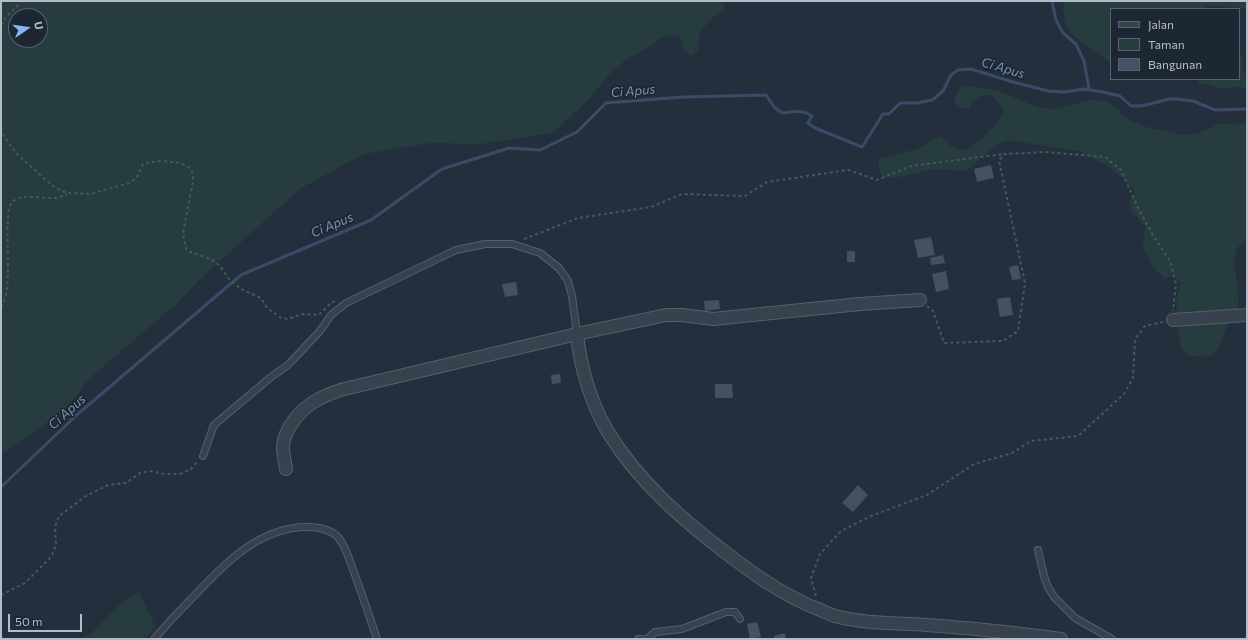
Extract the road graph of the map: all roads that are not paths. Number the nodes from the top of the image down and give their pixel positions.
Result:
1 (920, 300) road end
2 (1247, 315) edge
3 (1172, 320) road end
4 (577, 334) junction
5 (203, 456) road end
6 (286, 469) dead end
7 (1038, 550) dead end
8 (740, 619) dead end
9 (154, 639) edge
10 (377, 639) edge
11 (638, 639) edge
12 (643, 639) edge
13 (646, 639) edge
14 (1061, 639) edge
15 (1112, 639) edge

1 - 4 street
2 - 3 street
4 - 5 lane
4 - 6 street
4 - 14 street
7 - 15 lane
8 - 13 lane
9 - 10 lane
11 - 12 lane

